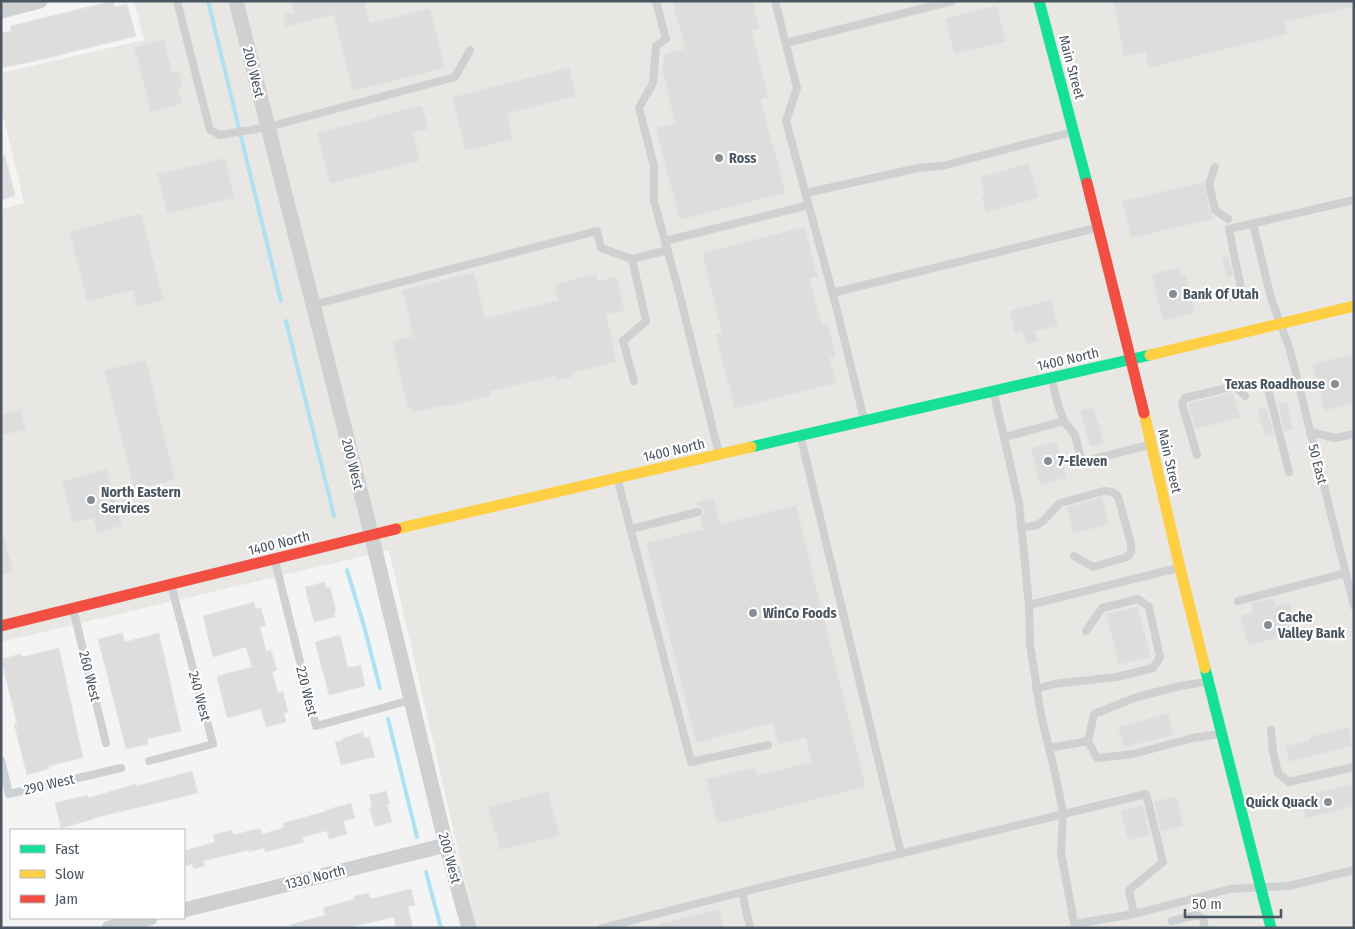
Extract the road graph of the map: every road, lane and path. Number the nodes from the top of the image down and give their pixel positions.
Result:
1 (40, 1) edge
2 (177, 1) edge
3 (236, 1) edge
4 (656, 1) edge
5 (775, 1) edge
6 (952, 1) edge
7 (1038, 1) edge
8 (1, 11) edge
9 (786, 43) junction
10 (470, 50) dead end
11 (268, 127) junction
12 (1074, 132) junction
13 (1215, 166) dead end
14 (806, 193) junction
15 (1354, 200) edge
16 (809, 205) junction
17 (1228, 219) dead end
18 (1253, 224) junction
19 (1098, 228) junction
20 (665, 241) junction
21 (668, 250) junction
22 (632, 259) junction
23 (832, 293) junction
24 (1217, 295) dead end
25 (313, 305) junction
26 (1354, 306) edge
27 (1280, 324) junction
28 (1131, 360) junction
29 (1051, 378) junction
30 (634, 381) dead end
31 (1268, 389) dead end
32 (994, 392) junction
33 (1245, 396) dead end
34 (864, 421) junction
35 (1064, 422) junction
36 (1310, 432) junction
37 (1354, 434) edge
38 (800, 436) junction
39 (1005, 437) junction
40 (1151, 444) junction
41 (719, 455) junction
42 (1197, 455) dead end
43 (1289, 472) dead end
44 (618, 478) junction
45 (698, 512) dead end
46 (1021, 528) junction
47 (631, 529) junction
48 (371, 536) junction
49 (1074, 556) dead end
50 (274, 559) junction
51 (1180, 568) junction
52 (1346, 573) junction
53 (170, 585) junction
54 (1238, 601) dead end
55 (1029, 606) junction
56 (1354, 606) edge
57 (73, 608) junction
58 (1, 626) edge
59 (1086, 630) dead end
60 (1208, 682) junction
61 (1036, 689) junction
62 (411, 700) junction
63 (1271, 730) dead end
64 (1222, 733) junction
65 (1088, 741) junction
66 (106, 743) dead end
67 (768, 745) dead end
68 (1049, 748) junction
69 (1, 760) edge
70 (150, 761) dead end
71 (1354, 767) edge
72 (121, 768) dead end
73 (1064, 814) junction
74 (446, 845) junction
75 (901, 854) junction
76 (1354, 870) edge
77 (1261, 887) junction
78 (742, 892) junction
79 (185, 910) edge
80 (1134, 914) junction
81 (146, 919) edge
82 (1172, 921) dead end
83 (1075, 926) edge
84 (109, 928) edge
85 (469, 928) edge
86 (602, 928) edge
87 (750, 928) edge
88 (1205, 928) edge
89 (1271, 928) edge

1 - 8 street
2 - 11 lane
3 - 11 street, 200 West
4 - 20 lane
5 - 9 lane
6 - 9 lane
7 - 12 main road, Main Street
9 - 14 lane
10 - 11 lane
11 - 25 street, 200 West
12 - 14 lane
12 - 19 main road, Main Street
13 - 17 lane
14 - 16 lane
15 - 18 lane
16 - 20 lane
16 - 23 lane
18 - 24 lane
18 - 27 lane, 50 East
19 - 23 lane
19 - 28 main road, Main Street
20 - 21 lane
21 - 22 lane
21 - 41 lane
22 - 25 lane
22 - 30 lane
23 - 34 lane
25 - 48 street, 200 West
26 - 27 main road, 1400 North
27 - 28 main road, 1400 North
27 - 36 lane, 50 East
28 - 29 main road, 1400 North
28 - 40 main road, Main Street
29 - 32 main road, 1400 North
29 - 35 lane
31 - 43 lane
32 - 34 main road, 1400 North
32 - 39 lane
33 - 42 lane
34 - 38 main road, 1400 North
35 - 39 lane
35 - 40 lane
36 - 37 lane
36 - 52 lane, 50 East
38 - 41 main road, 1400 North
38 - 75 lane
39 - 46 lane
40 - 51 main road, Main Street
41 - 44 main road, 1400 North
44 - 47 lane
44 - 48 main road, 1400 North
45 - 47 lane
46 - 49 lane
46 - 55 lane
47 - 67 lane
48 - 50 main road, 1400 North
48 - 62 street, 200 West
50 - 53 main road, 1400 North
50 - 62 lane, 220 West
51 - 55 lane
51 - 60 main road, Main Street
52 - 54 lane
52 - 56 lane, 50 East
53 - 57 main road, 1400 North
53 - 70 lane, 240 West
55 - 61 lane
57 - 58 main road, 1400 North
57 - 66 lane, 260 West
59 - 61 lane
60 - 64 main road, Main Street
60 - 65 lane
61 - 68 lane
62 - 74 street, 200 West
63 - 71 lane
64 - 65 lane
64 - 77 main road, Main Street
65 - 68 lane
68 - 73 lane
69 - 72 lane, 290 West
73 - 75 lane
73 - 80 lane
73 - 83 lane
74 - 79 street, 1330 North
74 - 85 street, 200 West
75 - 78 lane
76 - 77 lane
77 - 80 lane
77 - 89 main road, Main Street
78 - 86 lane
78 - 87 lane
80 - 83 lane
81 - 84 street
82 - 88 lane

